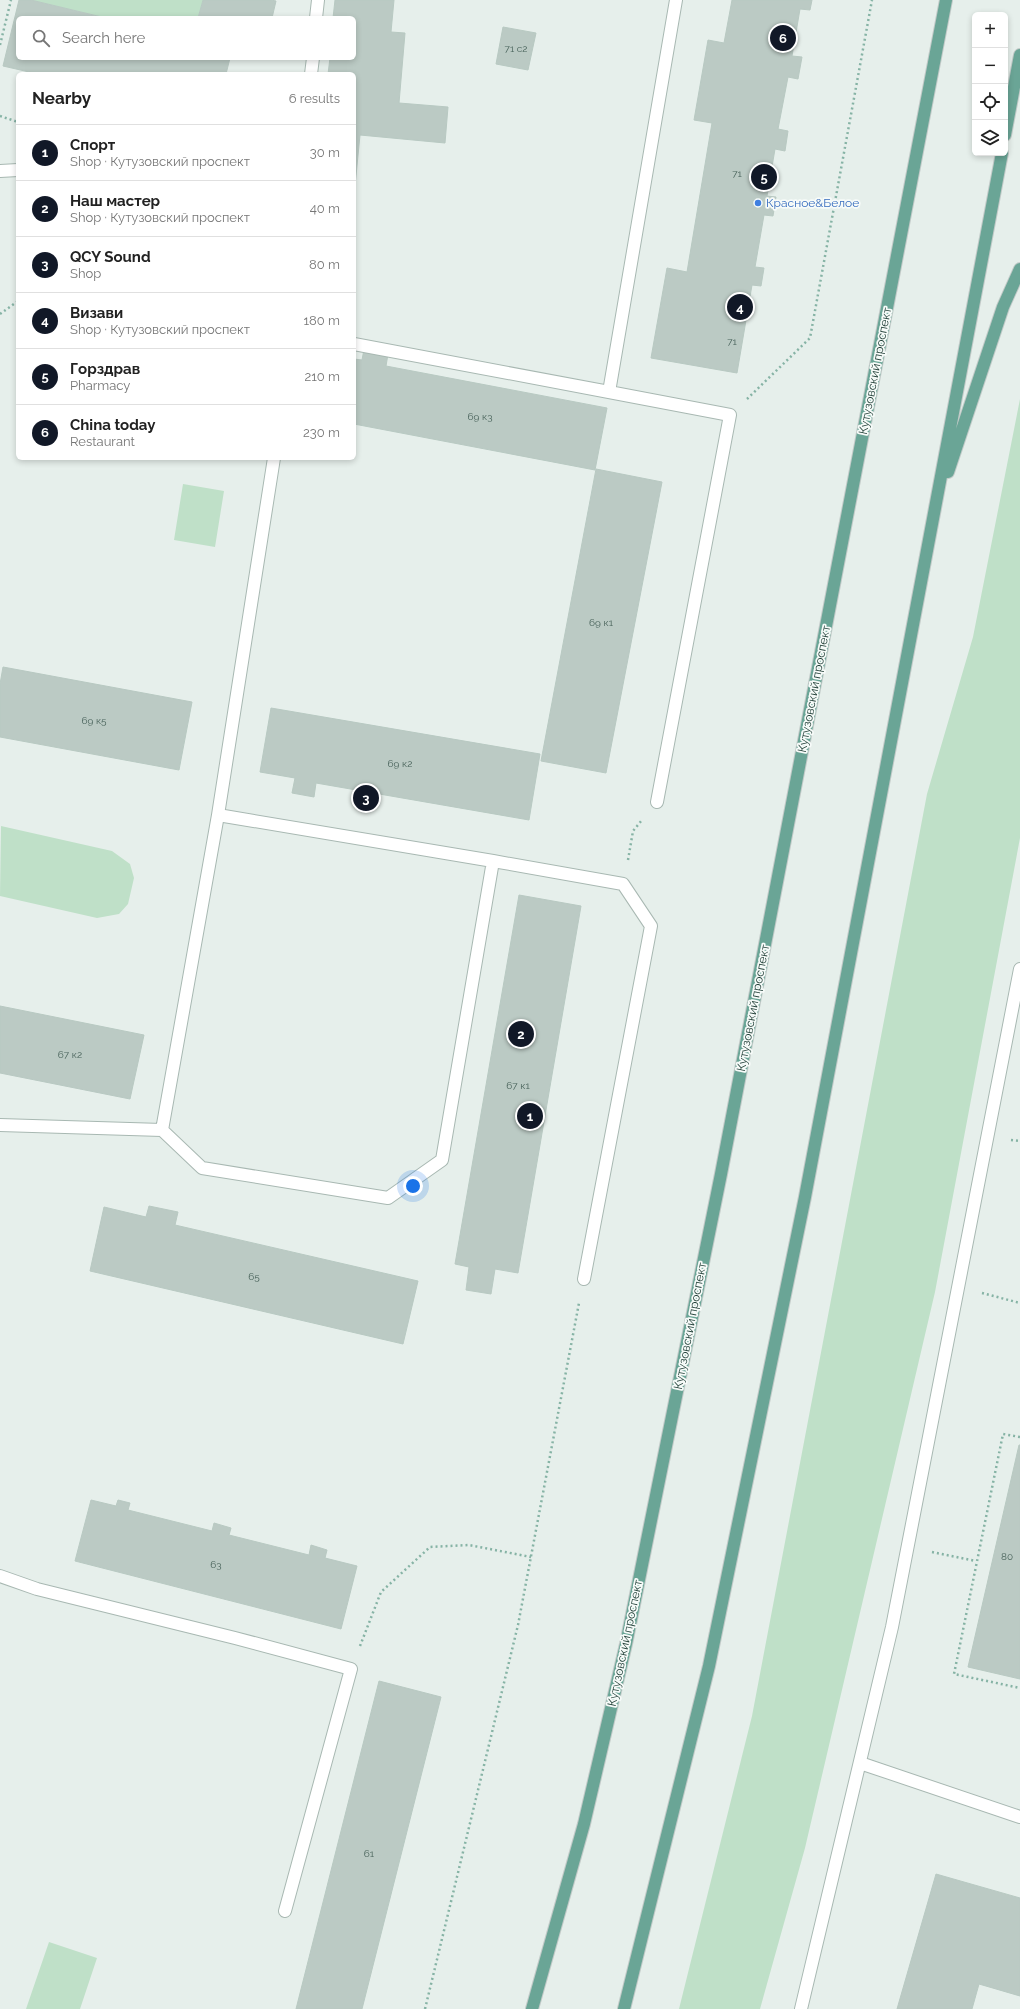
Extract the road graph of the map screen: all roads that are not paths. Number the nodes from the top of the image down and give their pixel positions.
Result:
1 (318, 0) edge
2 (676, 0) edge
3 (946, 0) edge
4 (316, 16) edge
5 (1020, 55) edge
6 (313, 60) edge
7 (312, 72) edge
8 (1008, 120) edge
9 (1001, 156) edge
10 (16, 170) edge
11 (0, 171) edge
12 (1020, 269) edge
13 (356, 344) edge
14 (609, 392) junction
15 (274, 460) edge
16 (934, 515) junction
17 (657, 802) road end
18 (218, 815) junction
19 (493, 861) junction
20 (1020, 969) edge
21 (0, 1125) edge
22 (162, 1130) junction
23 (584, 1279) road end
24 (0, 1576) edge
25 (860, 1763) junction
26 (1020, 1817) edge
27 (285, 1911) dead end
28 (532, 2009) edge
29 (624, 2009) edge
30 (801, 2009) edge

1 - 4 lane
2 - 14 lane
3 - 28 main road, Кутузовский проспект
5 - 8 main road
6 - 7 lane
9 - 16 main road
10 - 11 lane
12 - 16 main road
13 - 14 lane
14 - 17 lane
15 - 18 lane
16 - 29 main road
18 - 19 lane
18 - 22 lane
19 - 22 lane
19 - 23 lane
20 - 25 lane
21 - 22 lane
24 - 27 lane
25 - 26 lane
25 - 30 lane

